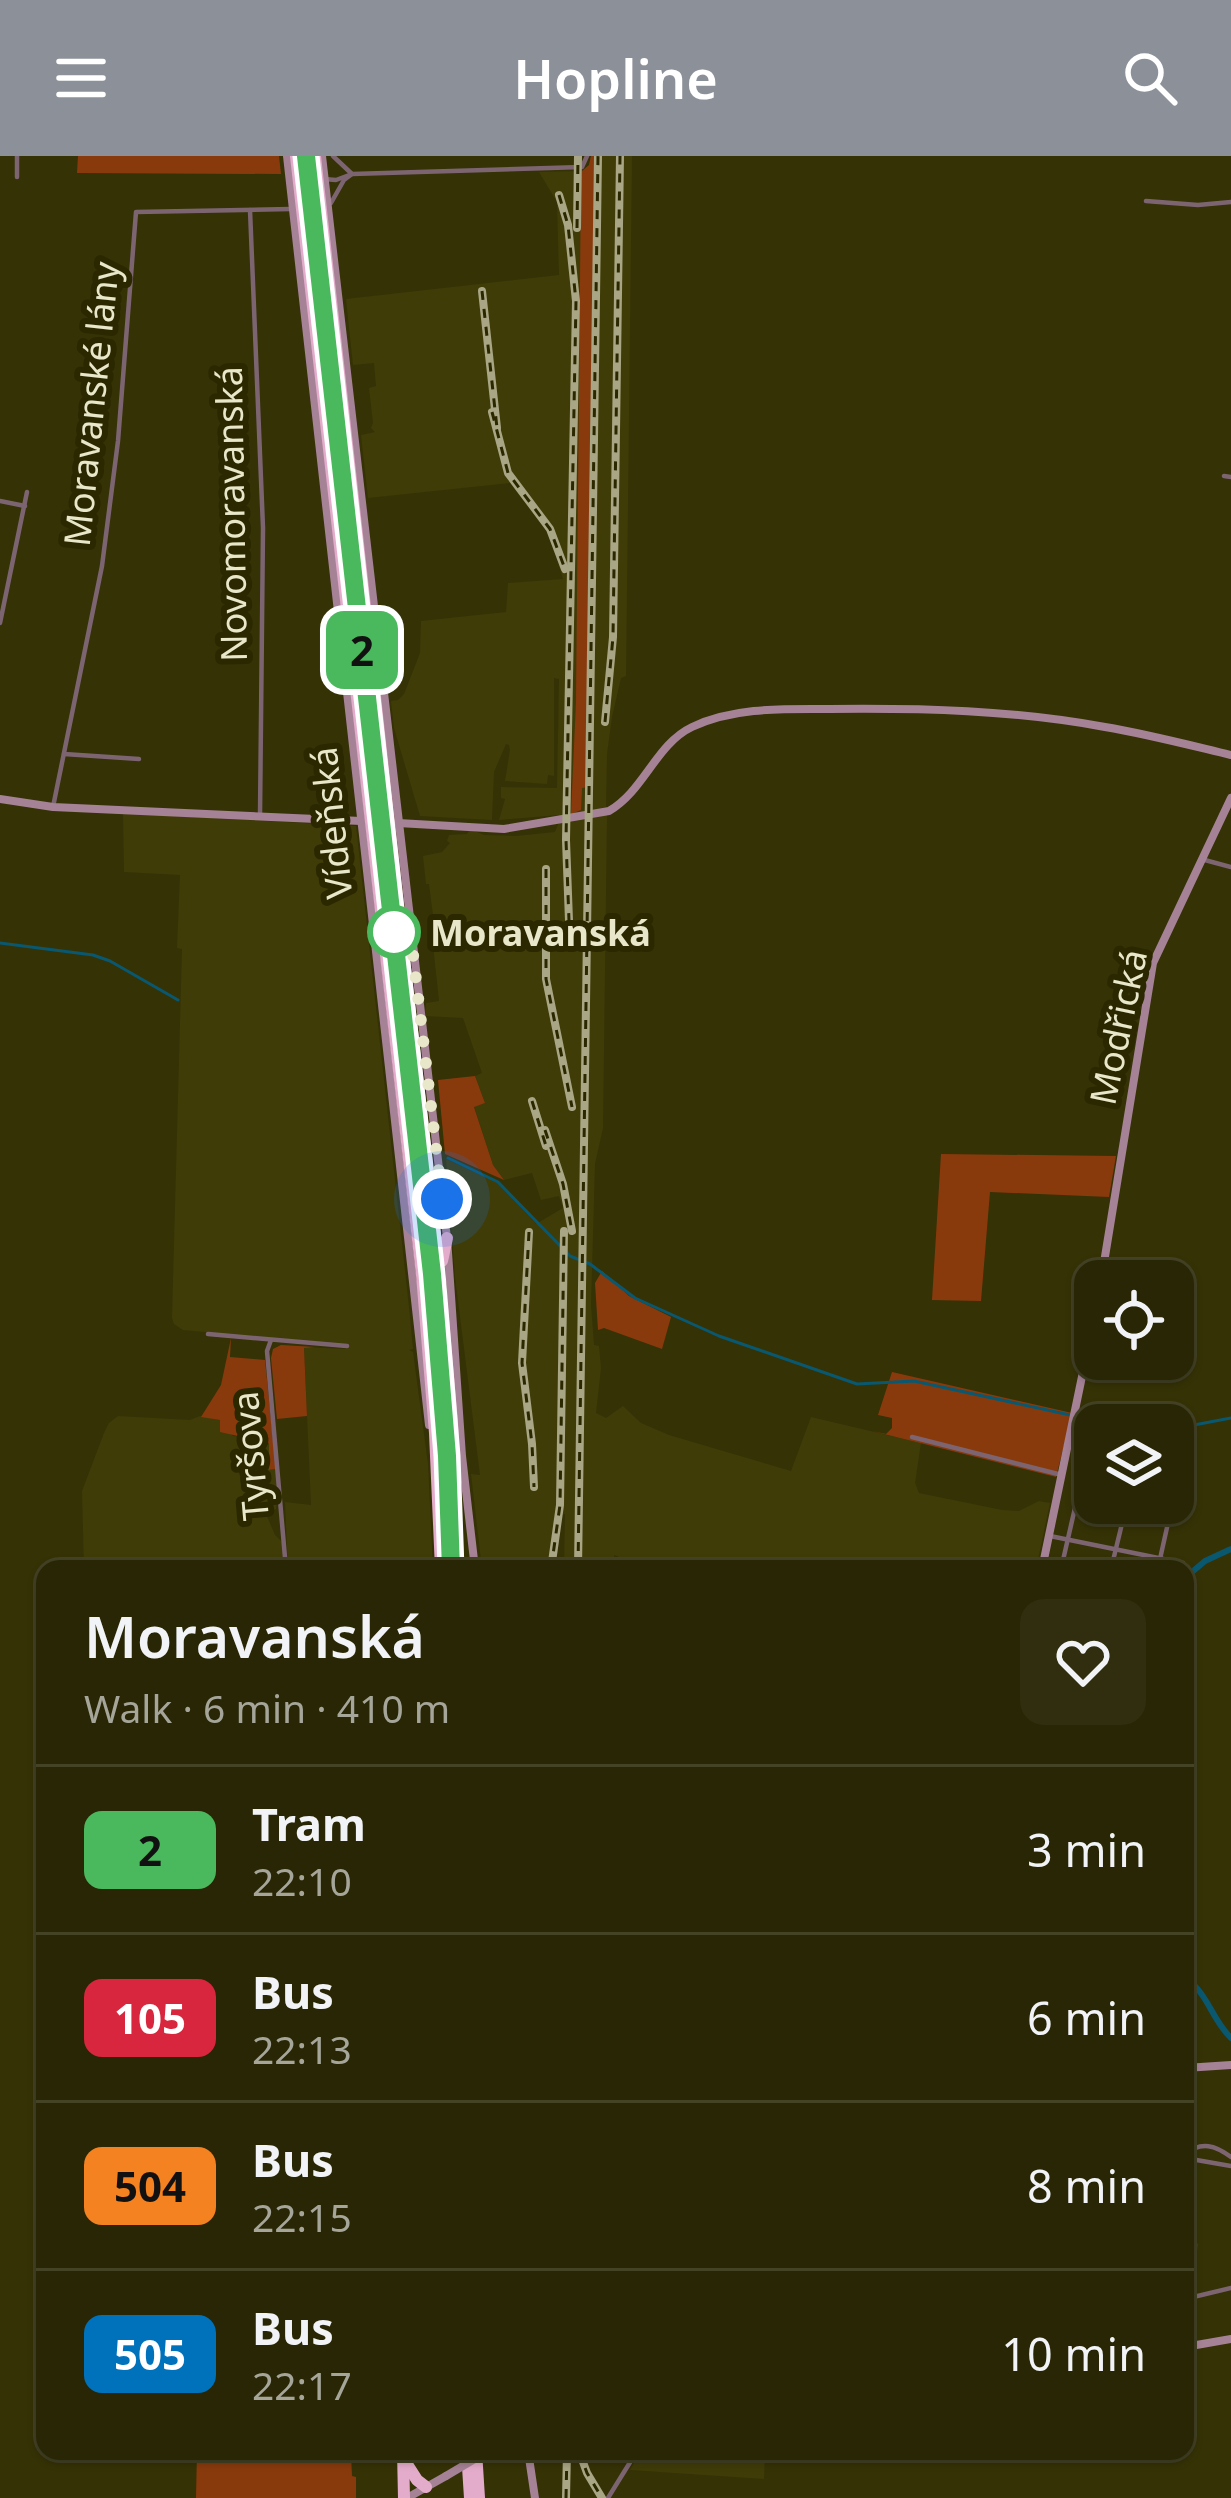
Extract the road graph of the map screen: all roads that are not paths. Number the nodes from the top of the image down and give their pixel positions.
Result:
1 (16, 156) edge
2 (287, 156) edge
3 (296, 156) edge
4 (318, 156) edge
5 (333, 156) edge
6 (587, 156) edge
7 (352, 174) junction
8 (17, 177) dead end
9 (324, 179) junction
10 (1146, 201) dead end
11 (1231, 202) edge
12 (293, 208) junction
13 (328, 208) junction
14 (250, 210) junction
15 (27, 492) dead end
16 (0, 501) edge
17 (25, 506) junction
18 (361, 553) junction
19 (0, 623) edge
20 (378, 651) junction
21 (64, 754) junction
22 (1231, 754) edge
23 (139, 759) dead end
24 (1231, 797) edge
25 (0, 799) edge
26 (53, 807) junction
27 (260, 816) junction
28 (361, 821) junction
29 (398, 823) junction
30 (1201, 859) junction
31 (1231, 867) edge
32 (447, 1238) junction
33 (1104, 1260) edge
34 (439, 1274) junction
35 (208, 1334) dead end
36 (271, 1340) junction
37 (347, 1346) dead end
38 (1082, 1380) edge
39 (912, 1436) dead end
40 (1062, 1475) junction
41 (437, 1482) junction
42 (1074, 1513) edge
43 (1122, 1524) edge
44 (1168, 1524) edge
45 (1050, 1536) junction
46 (1068, 1540) junction
47 (1116, 1550) junction
48 (1160, 1558) junction
49 (285, 1560) edge
50 (441, 1560) edge
51 (458, 1560) edge
52 (474, 1560) edge
53 (1044, 1560) edge
54 (1063, 1560) edge
55 (1114, 1560) edge
56 (1169, 1560) edge
57 (1231, 2065) edge
58 (1194, 2067) edge
59 (1194, 2149) edge
60 (1194, 2158) edge
61 (1231, 2158) edge
62 (1231, 2166) edge
63 (1231, 2288) edge
64 (1194, 2297) edge
65 (1231, 2339) edge
66 (1194, 2345) edge
67 (403, 2460) edge
68 (405, 2460) edge
69 (467, 2460) edge
70 (479, 2460) edge
71 (529, 2460) edge
72 (631, 2460) edge
73 (427, 2487) junction
74 (406, 2498) edge
75 (478, 2498) edge
76 (535, 2498) edge
77 (608, 2498) edge

1 - 8 street
2 - 12 street, Vídeňská
3 - 41 highway, Vídeňská
4 - 9 street, Vídeňská
4 - 18 highway, Vídeňská
5 - 7 street
6 - 7 street
7 - 9 street
7 - 13 street
9 - 13 street, Vídeňská
10 - 11 street
12 - 14 street, Moravanské lány
12 - 28 street, Vídeňská
13 - 20 street, Vídeňská
14 - 21 street, Moravanské lány
14 - 27 street, Novomoravanská
15 - 17 street
16 - 17 street
17 - 19 street
18 - 20 highway
18 - 34 highway, Vídeňská
20 - 29 street, Vídeňská
21 - 23 street
21 - 26 street, Moravanské lány
22 - 29 street
24 - 30 street, Modřická
25 - 26 street
26 - 27 street
27 - 28 street
28 - 41 street, Vídeňská
29 - 32 street, Vídeňská
30 - 31 street
30 - 33 street, Modřická
32 - 34 highway
32 - 52 street, Vídeňská
34 - 51 highway, Vídeňská
35 - 36 street
36 - 37 street
36 - 49 street, Tyršova
38 - 40 street
39 - 40 street
40 - 45 street
41 - 50 highway, Vídeňská
42 - 46 street
43 - 47 street
44 - 48 street
45 - 46 street
45 - 53 street
46 - 47 street
46 - 54 street
47 - 48 street
47 - 55 street
48 - 56 street
57 - 58 street
59 - 61 street
60 - 62 street
63 - 64 street
65 - 66 street
67 - 74 highway
68 - 73 highway
69 - 73 street, bridge
70 - 75 highway
71 - 76 street
72 - 77 street
73 - 74 street

